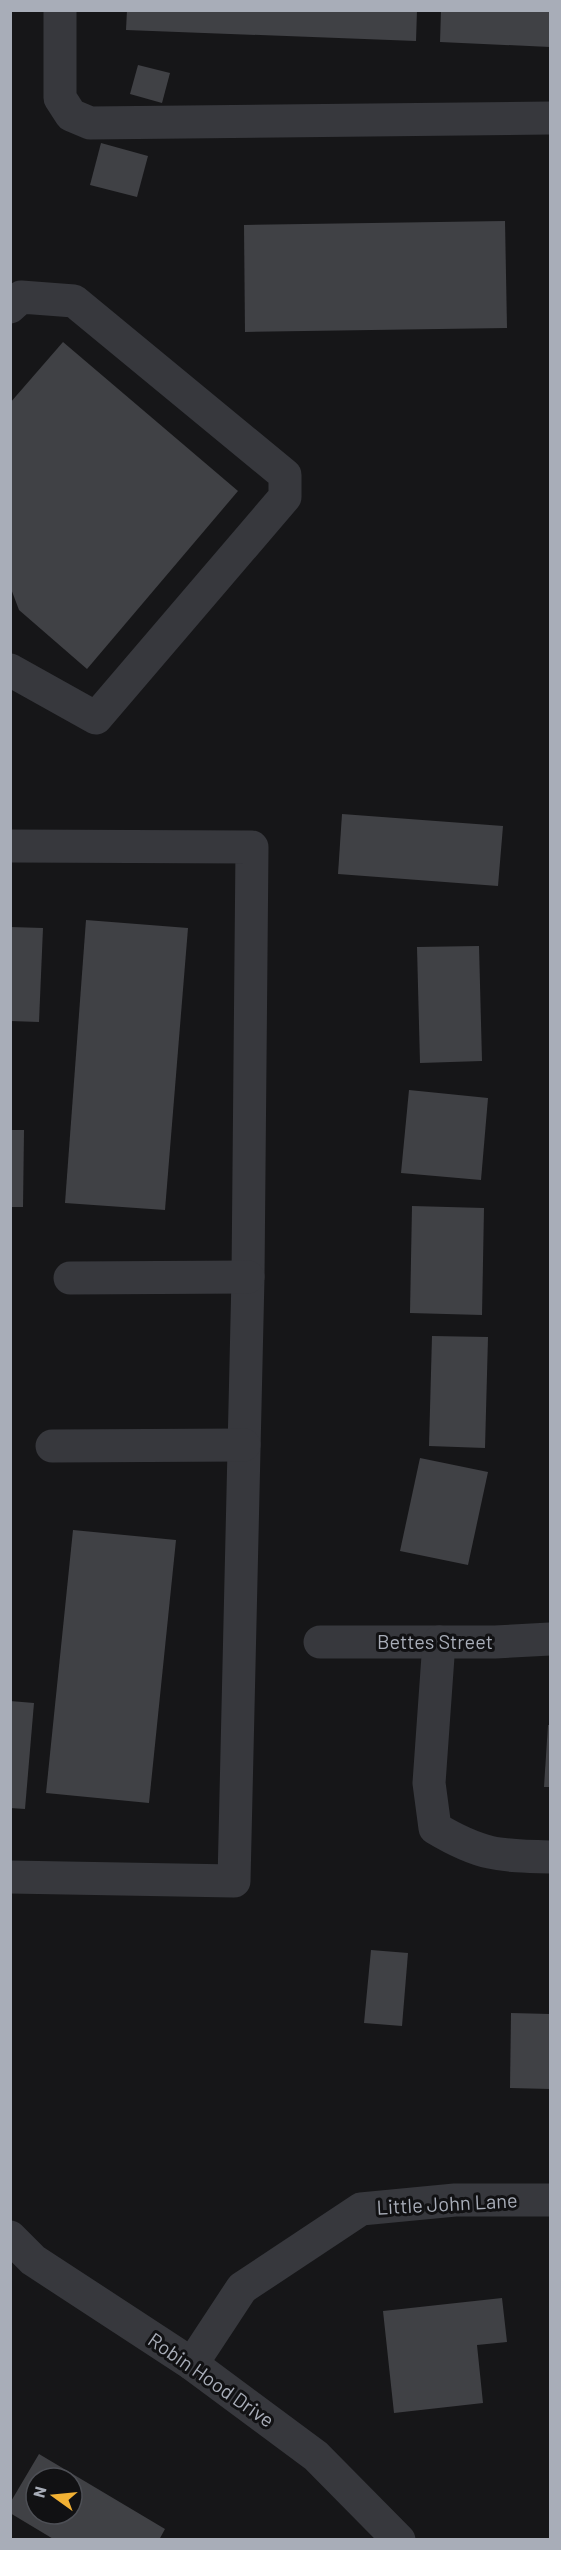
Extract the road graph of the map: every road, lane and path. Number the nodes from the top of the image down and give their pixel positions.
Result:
1 (60, 10) edge
2 (550, 118) edge
3 (10, 307) edge
4 (10, 670) edge
5 (10, 846) edge
6 (248, 1277) junction
7 (70, 1278) dead end
8 (244, 1445) junction
9 (52, 1446) dead end
10 (550, 1639) edge
11 (320, 1642) dead end
12 (440, 1642) junction
13 (550, 1857) edge
14 (10, 1877) edge
15 (550, 2200) edge
16 (10, 2237) edge
17 (192, 2364) junction
18 (399, 2540) edge

1 - 2 street
3 - 4 street
5 - 6 street
6 - 7 street
6 - 8 street
8 - 9 street
8 - 14 street
10 - 12 street, Bettes Street
11 - 12 street, Bettes Street
12 - 13 street
15 - 17 street, Little John Lane
16 - 17 street, Robin Hood Drive
17 - 18 street, Robin Hood Drive

